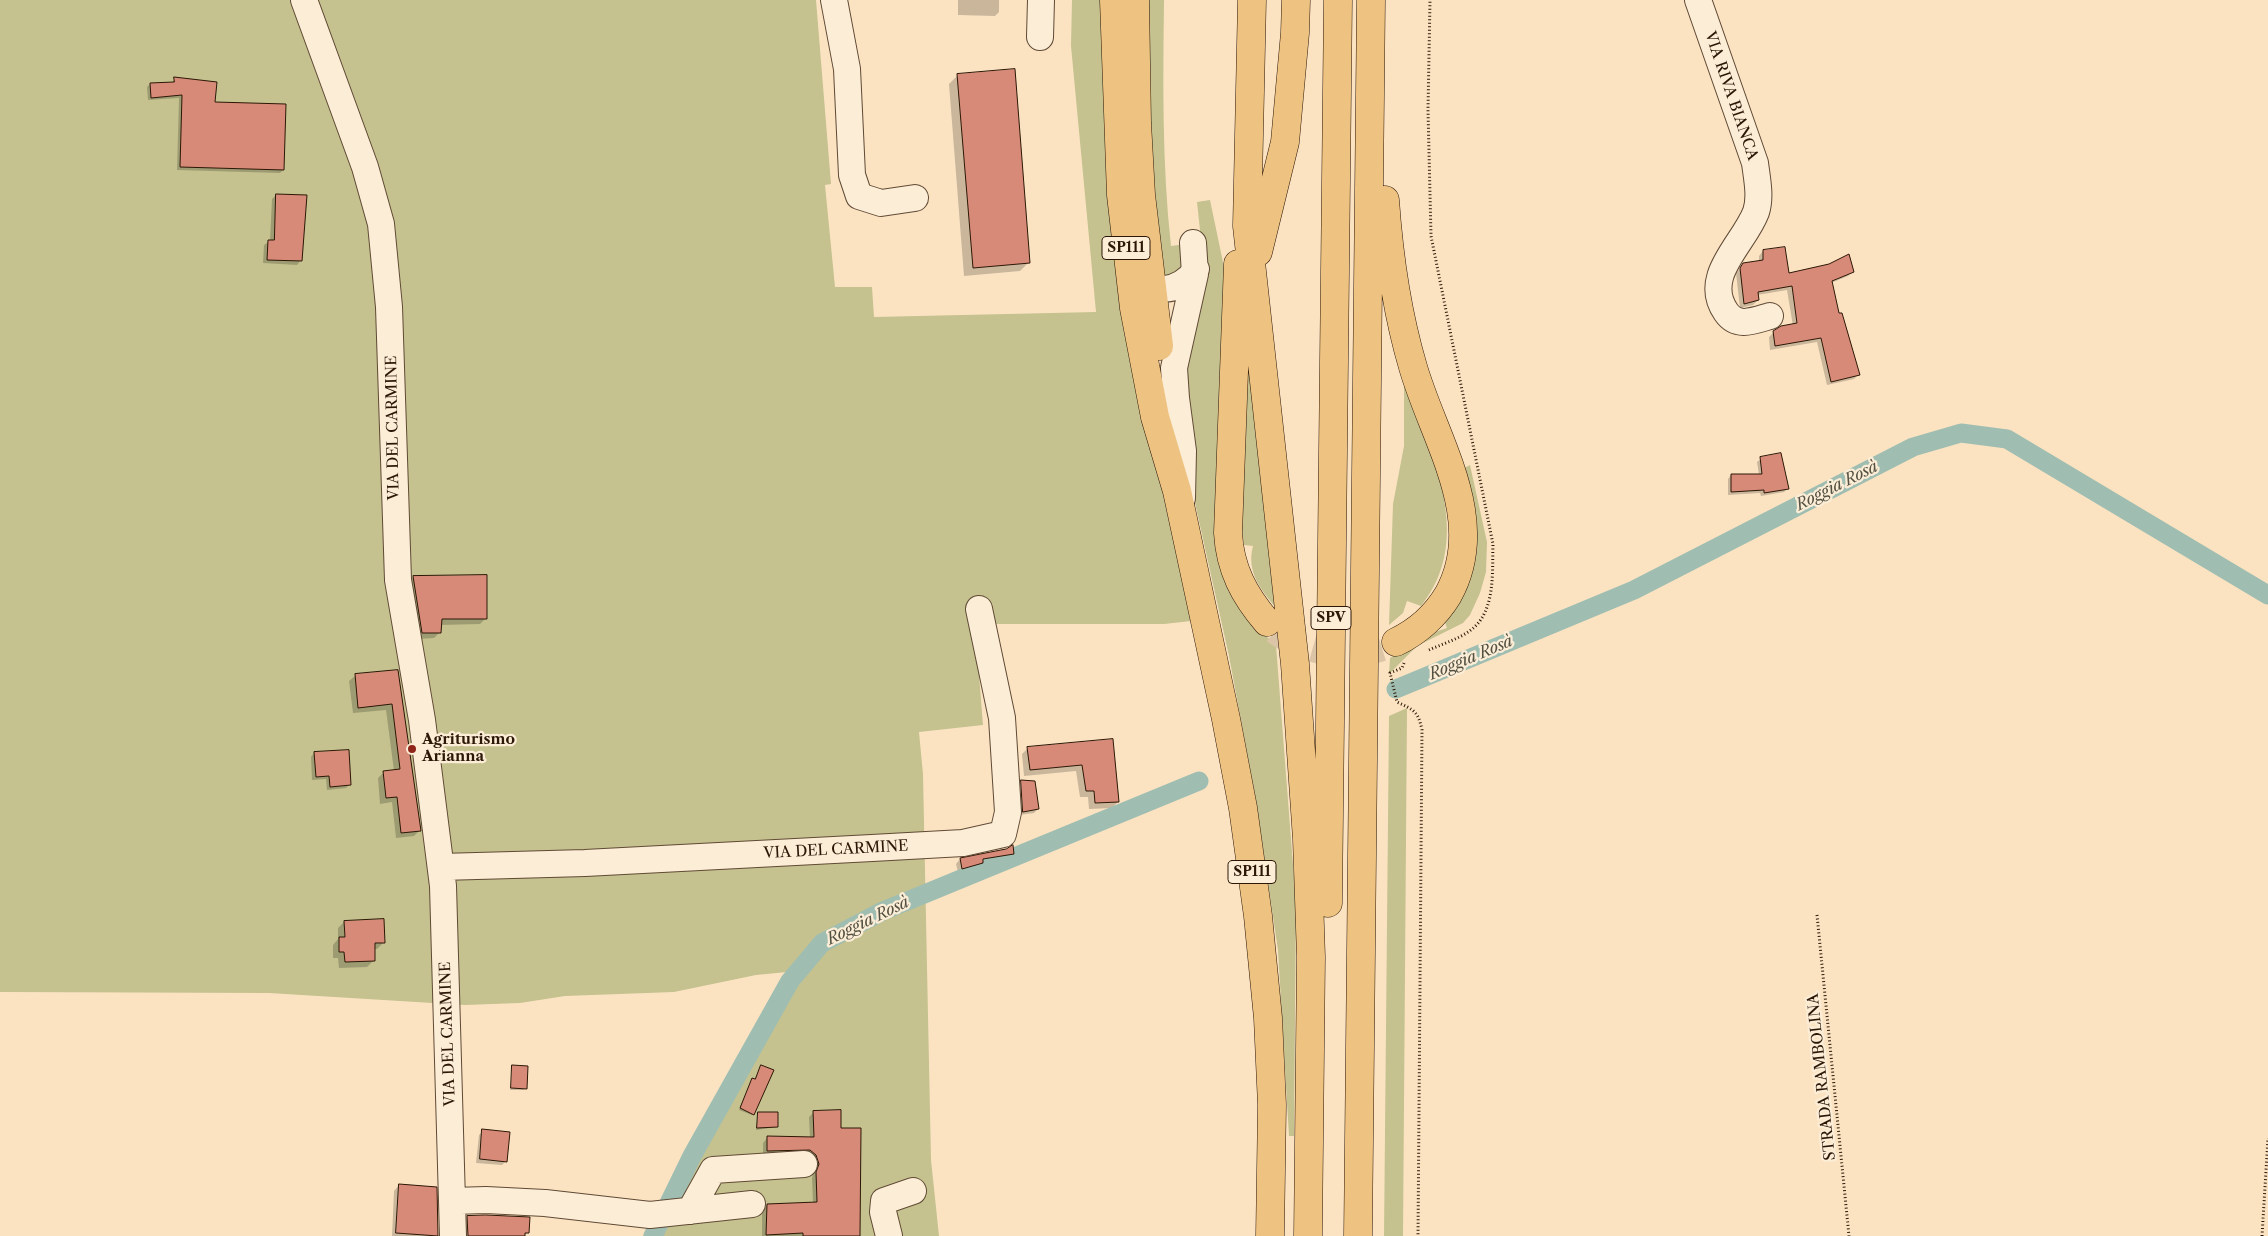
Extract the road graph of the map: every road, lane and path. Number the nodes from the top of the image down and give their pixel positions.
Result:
1 (304, 0) edge
2 (834, 0) edge
3 (1041, 0) edge
4 (1114, 0) edge
5 (1125, 0) edge
6 (1135, 0) edge
7 (1252, 0) edge
8 (1296, 0) edge
9 (1338, 0) edge
10 (1430, 0) edge
11 (1698, 0) edge
12 (1371, 4) edge
13 (1040, 37) dead end
14 (915, 198) dead end
15 (1247, 226) junction
16 (1193, 243) dead end
17 (1196, 269) junction
18 (1253, 274) junction
19 (1151, 284) junction
20 (1770, 316) dead end
21 (1179, 502) junction
22 (980, 610) dead end
23 (1267, 622) tunnel mouth
24 (1400, 651) joint
25 (1421, 654) dead end
26 (441, 867) junction
27 (1817, 916) dead end
28 (2268, 1138) edge
29 (804, 1164) dead end
30 (913, 1191) dead end
31 (452, 1201) junction
32 (752, 1204) dead end
33 (683, 1212) junction
34 (453, 1236) edge
35 (889, 1236) edge
36 (1270, 1236) edge
37 (1308, 1236) edge
38 (1324, 1236) edge
39 (1358, 1236) edge
40 (1418, 1236) edge
41 (1849, 1236) edge
42 (2262, 1236) edge

1 - 26 street, VIA DEL CARMINE
2 - 14 street
3 - 13 street
4 - 21 main road, SP111
5 - 19 street
6 - 19 main road, SP111
7 - 15 main road
8 - 18 main road
9 - 38 main road, SPV
10 - 25 path
11 - 20 street, VIA RIVA BIANCA
12 - 24 main road
12 - 39 main road, SPV
15 - 18 main road
15 - 23 main road
16 - 17 street
17 - 19 street
17 - 21 street
18 - 37 main road
19 - 21 main road, SP111
21 - 36 main road, SP111
22 - 26 street, VIA DEL CARMINE
24 - 40 path
26 - 31 street, VIA DEL CARMINE
27 - 41 path, STRADA RAMBOLINA
28 - 42 path
29 - 33 street
30 - 35 street
31 - 33 street
31 - 34 street, VIA DEL CARMINE
32 - 33 street

